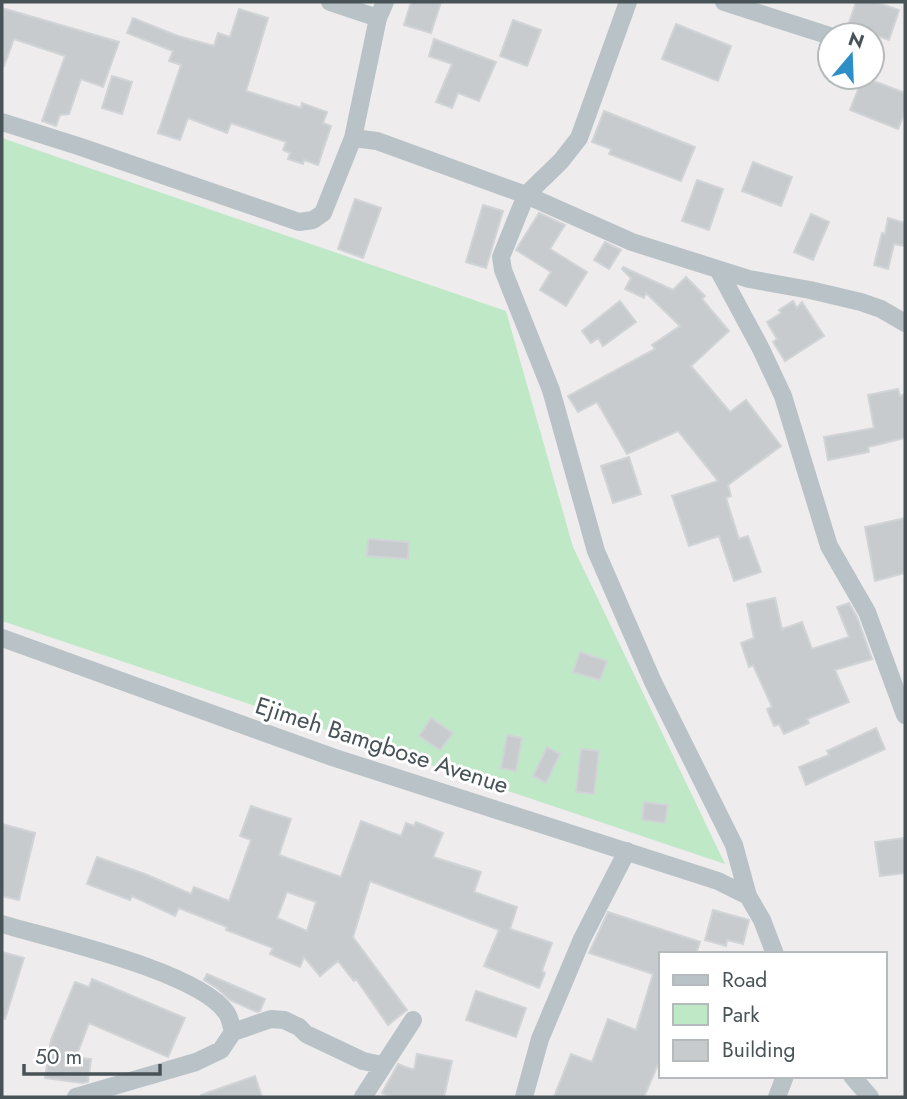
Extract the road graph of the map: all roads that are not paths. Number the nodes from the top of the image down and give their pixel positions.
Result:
1 (330, 2) edge
2 (628, 2) edge
3 (724, 2) edge
4 (382, 10) edge
5 (816, 32) edge
6 (2, 122) edge
7 (353, 138) junction
8 (526, 195) junction
9 (719, 271) junction
10 (905, 323) edge
11 (2, 638) edge
12 (905, 715) edge
13 (627, 851) junction
14 (748, 896) junction
15 (2, 924) edge
16 (774, 952) edge
17 (413, 1020) dead end
18 (233, 1032) junction
19 (382, 1065) junction
20 (784, 1078) edge
21 (854, 1078) edge
22 (76, 1097) edge
23 (363, 1097) edge
24 (524, 1097) edge
25 (777, 1097) edge
26 (870, 1097) edge

1 - 4 street
2 - 8 street
3 - 5 street
4 - 7 street
6 - 7 street
7 - 8 street
8 - 9 street
8 - 14 street
9 - 10 street
9 - 12 street
11 - 13 street, Ejimeh Bamgbose Avenue
13 - 14 street, Ejimeh Bamgbose Avenue
13 - 24 street
14 - 16 street
15 - 18 street
17 - 19 street
18 - 19 street
18 - 22 street
19 - 23 street
20 - 25 street
21 - 26 street

